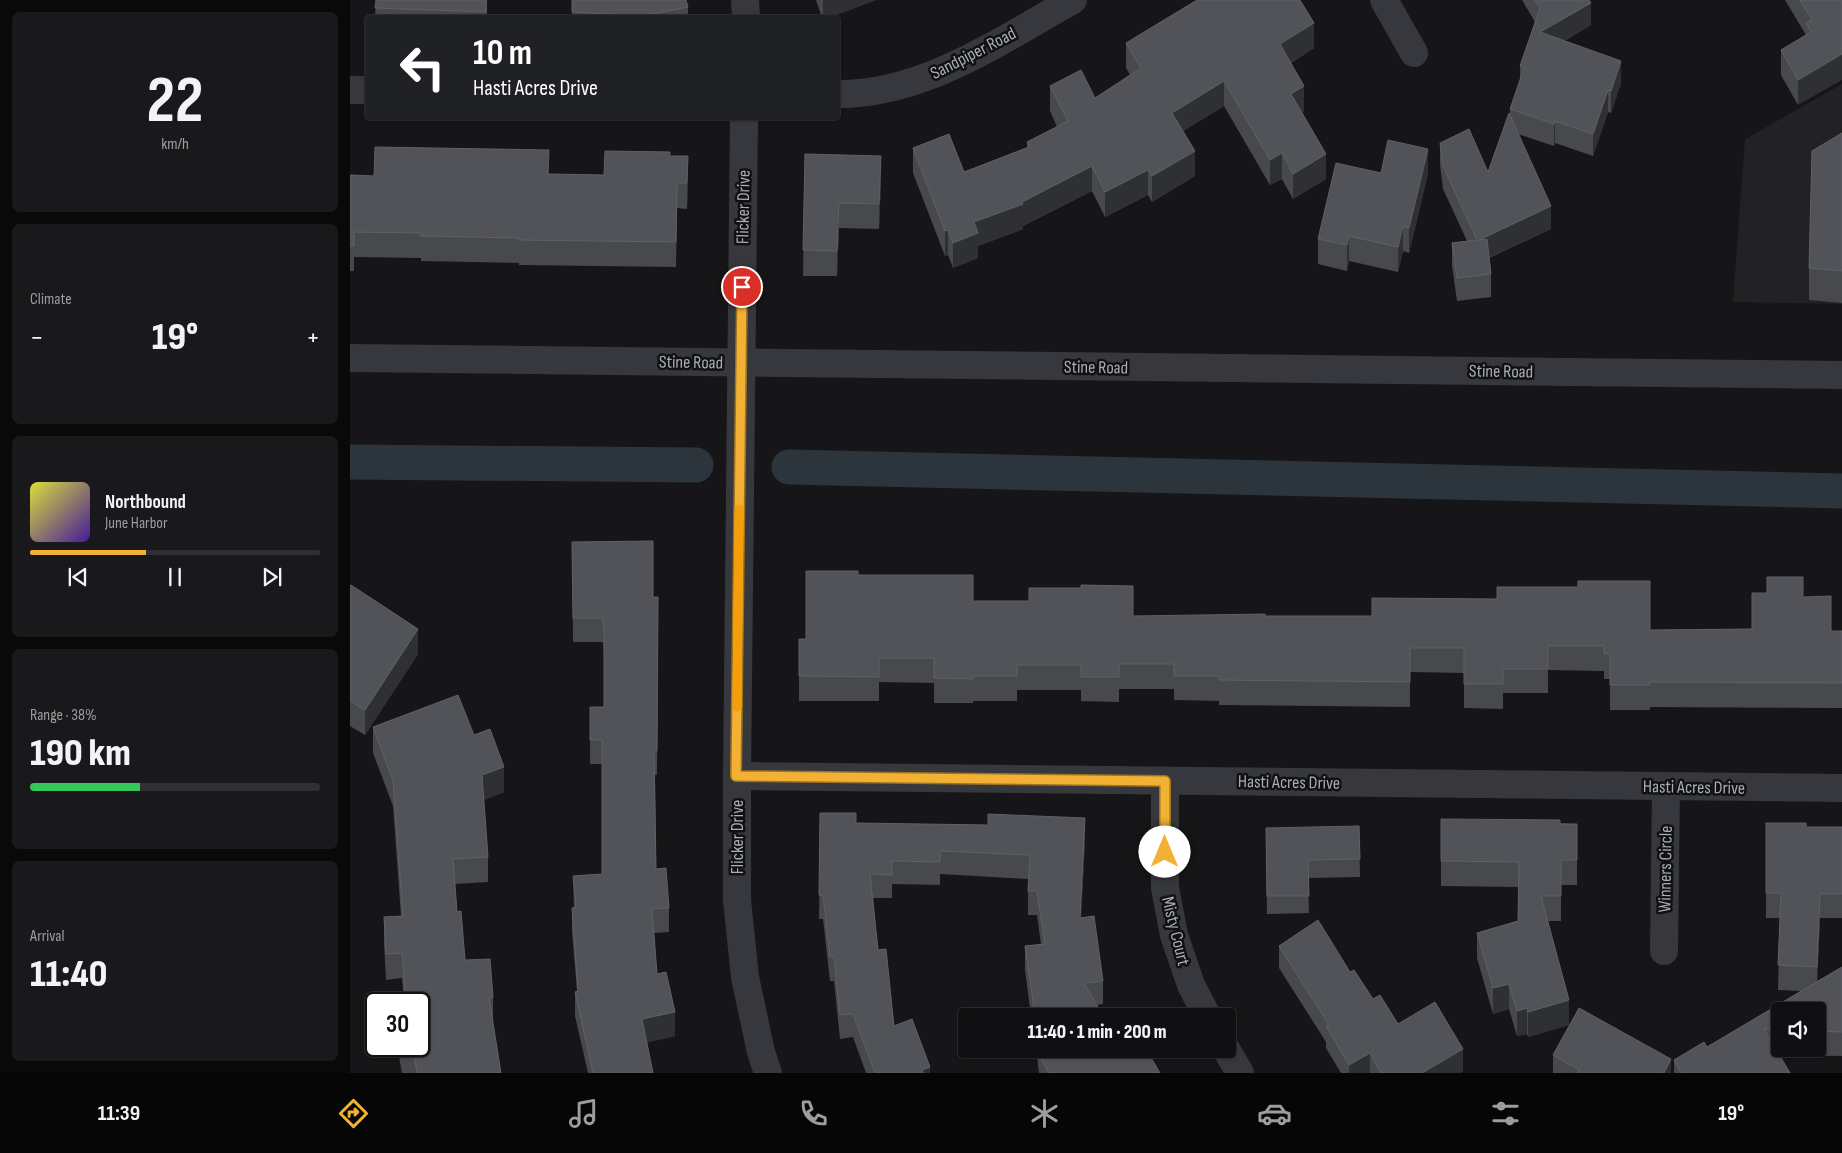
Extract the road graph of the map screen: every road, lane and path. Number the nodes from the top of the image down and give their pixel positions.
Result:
1 (745, 0) edge
2 (1073, 0) edge
3 (1384, 0) edge
4 (746, 15) edge
5 (1414, 53) dead end
6 (350, 90) edge
7 (365, 90) edge
8 (840, 94) edge
9 (744, 120) edge
10 (350, 358) edge
11 (741, 362) junction
12 (1842, 375) edge
13 (736, 776) junction
14 (1165, 781) junction
15 (1666, 786) junction
16 (1842, 788) edge
17 (1664, 951) dead end
18 (1203, 1008) edge
19 (1231, 1058) edge
20 (768, 1073) edge
21 (1240, 1073) edge

1 - 4 street
2 - 8 street, Sandpiper Road
3 - 5 street
6 - 7 street
9 - 11 street, Flicker Drive
10 - 11 street, Stine Road
11 - 12 street, Stine Road
11 - 13 street, Flicker Drive
13 - 14 street, Hasti Acres Drive
13 - 20 street, Flicker Drive
14 - 15 street, Hasti Acres Drive
14 - 18 street, Misty Court
15 - 16 street, Hasti Acres Drive
15 - 17 street, Winners Circle
19 - 21 street

